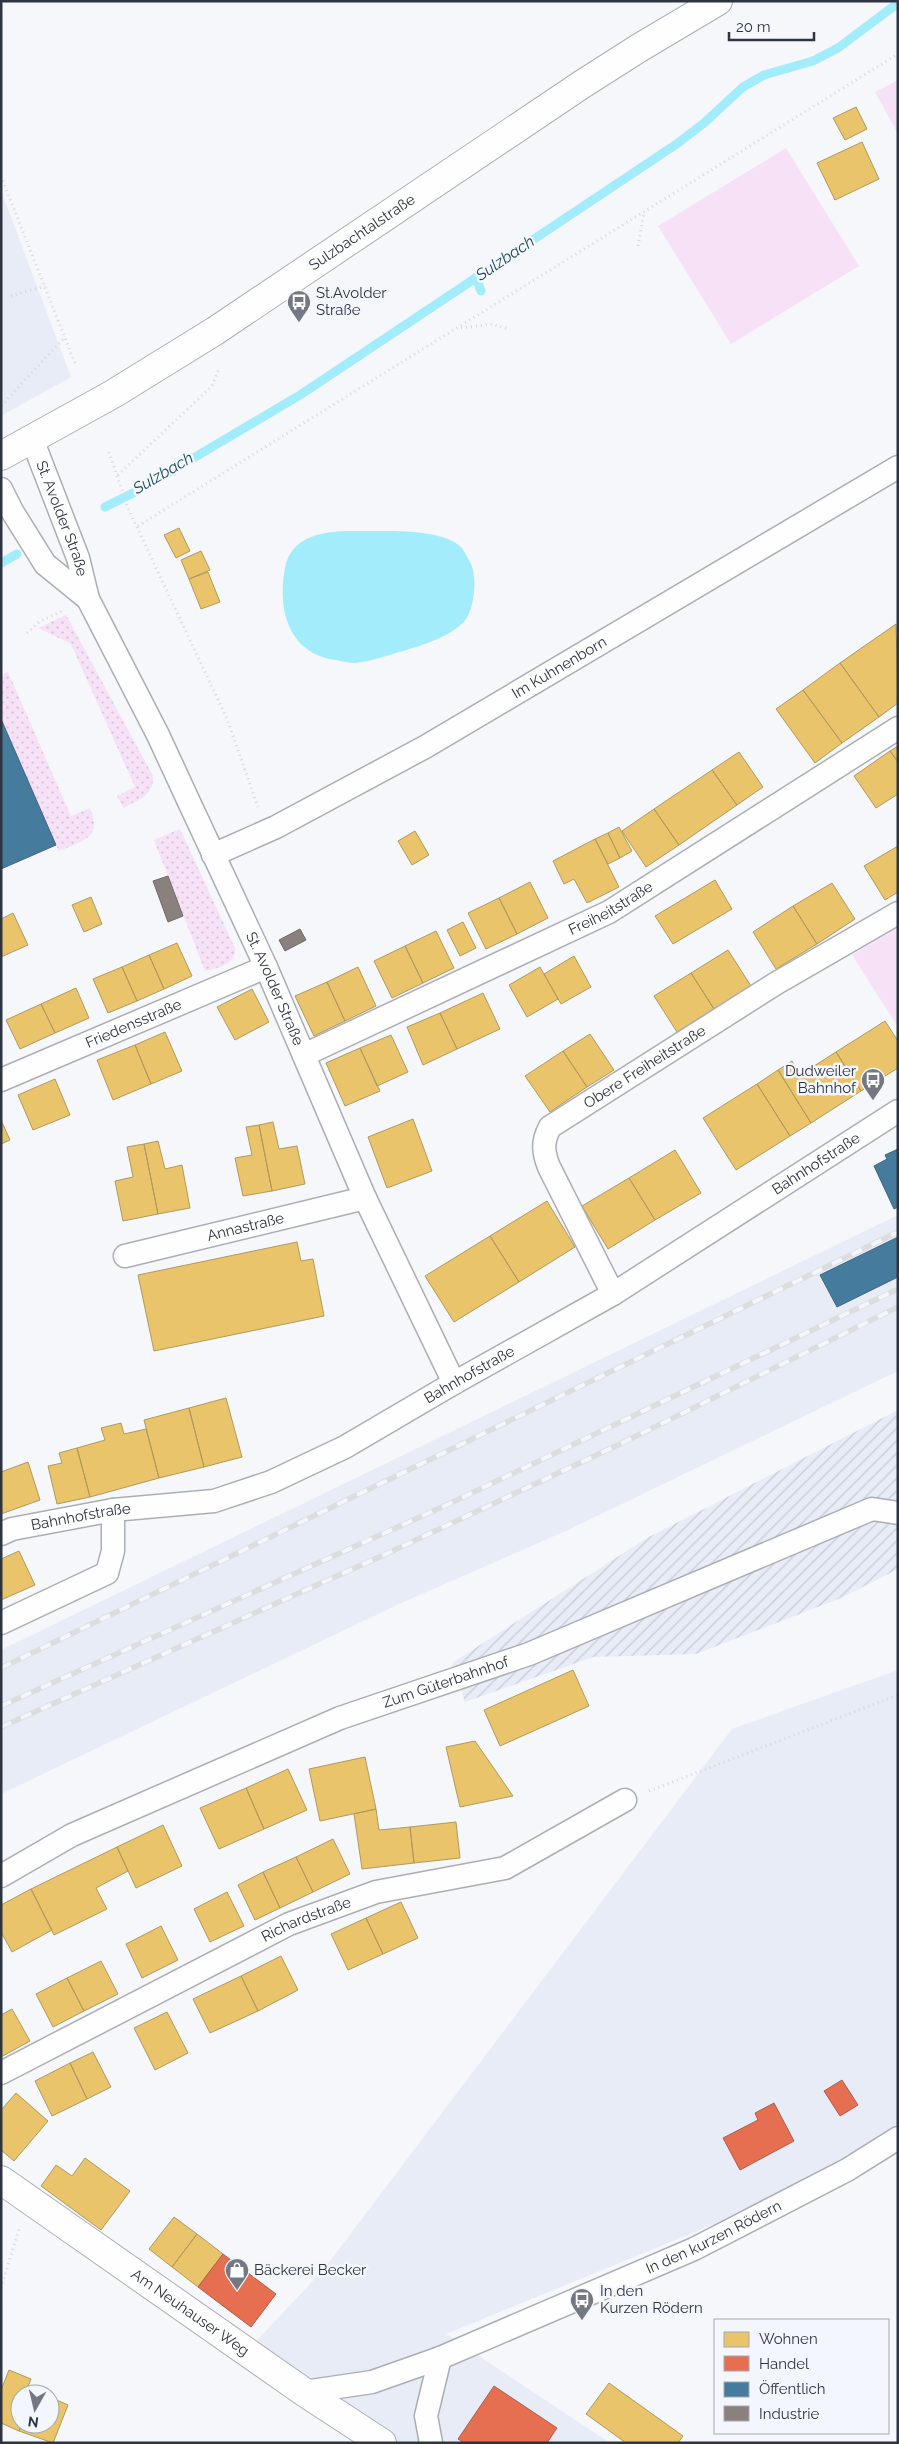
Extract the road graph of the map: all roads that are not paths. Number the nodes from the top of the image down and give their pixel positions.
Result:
1 (718, 1) edge
2 (32, 439) junction
3 (1, 456) edge
4 (898, 467) edge
5 (1, 489) edge
6 (88, 599) junction
7 (898, 728) edge
8 (213, 855) junction
9 (898, 913) edge
10 (266, 968) junction
11 (304, 1055) junction
12 (1, 1080) edge
13 (898, 1111) edge
14 (365, 1198) junction
15 (125, 1256) dead end
16 (613, 1294) junction
17 (454, 1383) junction
18 (113, 1510) junction
19 (898, 1513) edge
20 (1, 1534) edge
21 (1, 1623) edge
22 (625, 1800) road end
23 (1, 1876) edge
24 (1, 2073) edge
25 (898, 2138) edge
26 (1, 2180) edge
27 (440, 2358) junction
28 (304, 2392) junction
29 (382, 2443) edge
30 (430, 2443) edge

1 - 2 main road, Sulzbachtalstraße
2 - 3 main road, Sulzbachtalstraße
2 - 6 street, St. Avolder Straße
4 - 8 street, Im Kuhnenborn
5 - 6 street, St. Avolder Straße
6 - 8 street, St. Avolder Straße
7 - 11 street, Freiheitstraße
8 - 10 street, St. Avolder Straße
9 - 16 street, Obere Freiheitstraße
10 - 11 street, St. Avolder Straße
10 - 12 street, Friedensstraße
11 - 14 street, St. Avolder Straße
13 - 16 street, Bahnhofstraße
14 - 15 street, Annastraße
14 - 17 street, St. Avolder Straße
16 - 17 street, Bahnhofstraße
17 - 18 street, Bahnhofstraße
18 - 20 street, Bahnhofstraße
18 - 21 street
19 - 23 street, Zum Güterbahnhof
22 - 24 street, Richardstraße
25 - 27 street, In den kurzen Rödern
26 - 28 main road, Am Neuhauser Weg
27 - 28 street, In den kurzen Rödern
27 - 30 street
28 - 29 main road, Am Neuhauser Weg

